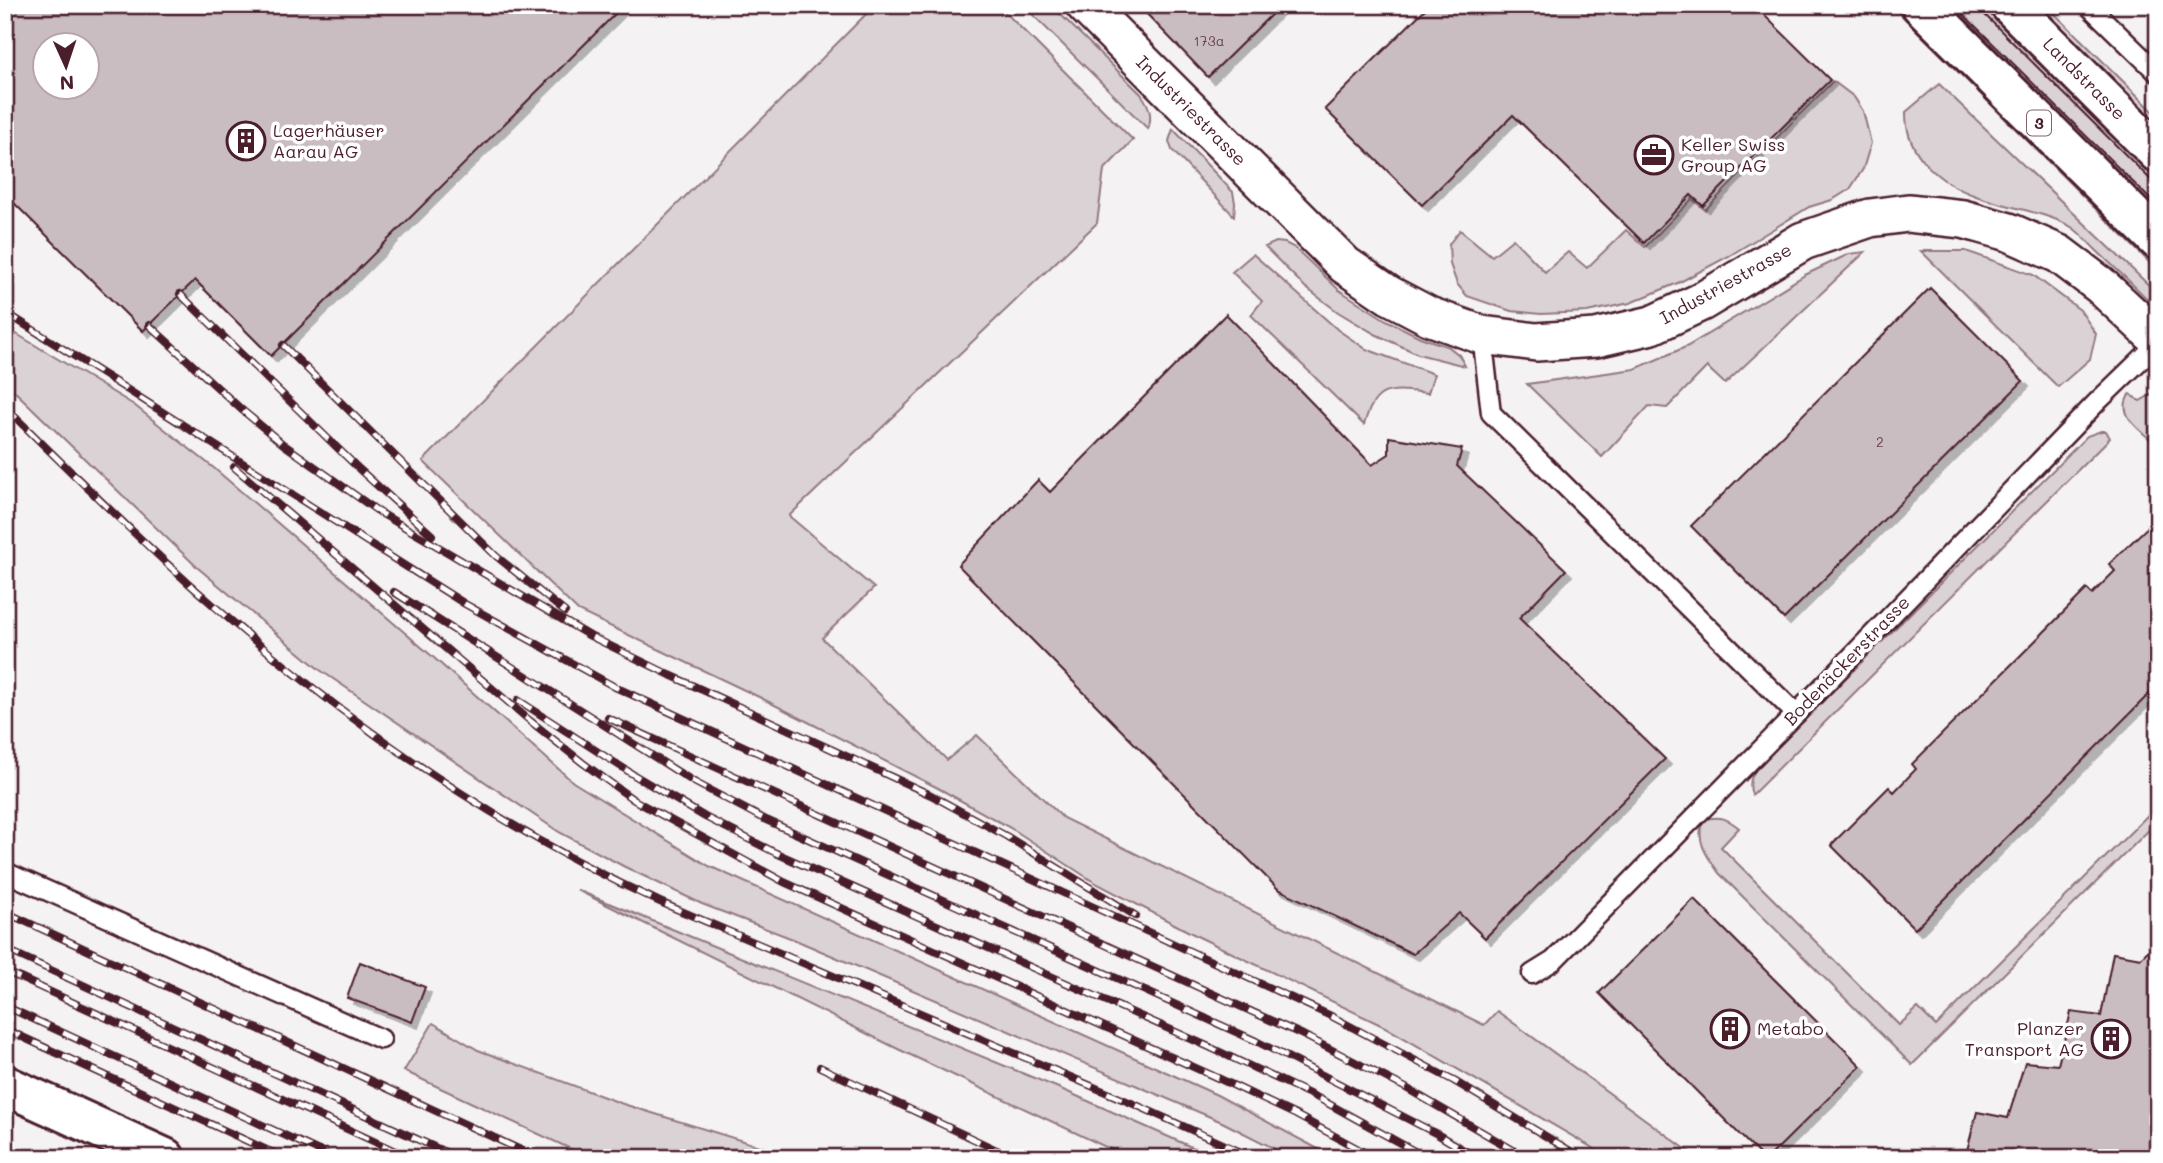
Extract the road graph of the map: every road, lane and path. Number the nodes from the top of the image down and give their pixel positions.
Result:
1 (1085, 5) edge
2 (1921, 5) edge
3 (2010, 5) edge
4 (2088, 5) edge
5 (2158, 73) edge
6 (2158, 153) edge
7 (2158, 240) edge
8 (1482, 335) junction
9 (2158, 341) edge
10 (1796, 714) junction
11 (5, 872) edge
12 (1532, 974) dead end
13 (381, 1040) dead end
14 (5, 1085) edge
15 (165, 1158) edge

1 - 8 street, Industriestrasse
2 - 7 main road, 3
3 - 6 main road, Landstrasse
4 - 5 lane
8 - 9 street, Industriestrasse
8 - 10 lane
9 - 10 lane, Bodenäckerstrasse
10 - 12 lane, Bodenäckerstrasse
11 - 13 lane
14 - 15 main road

